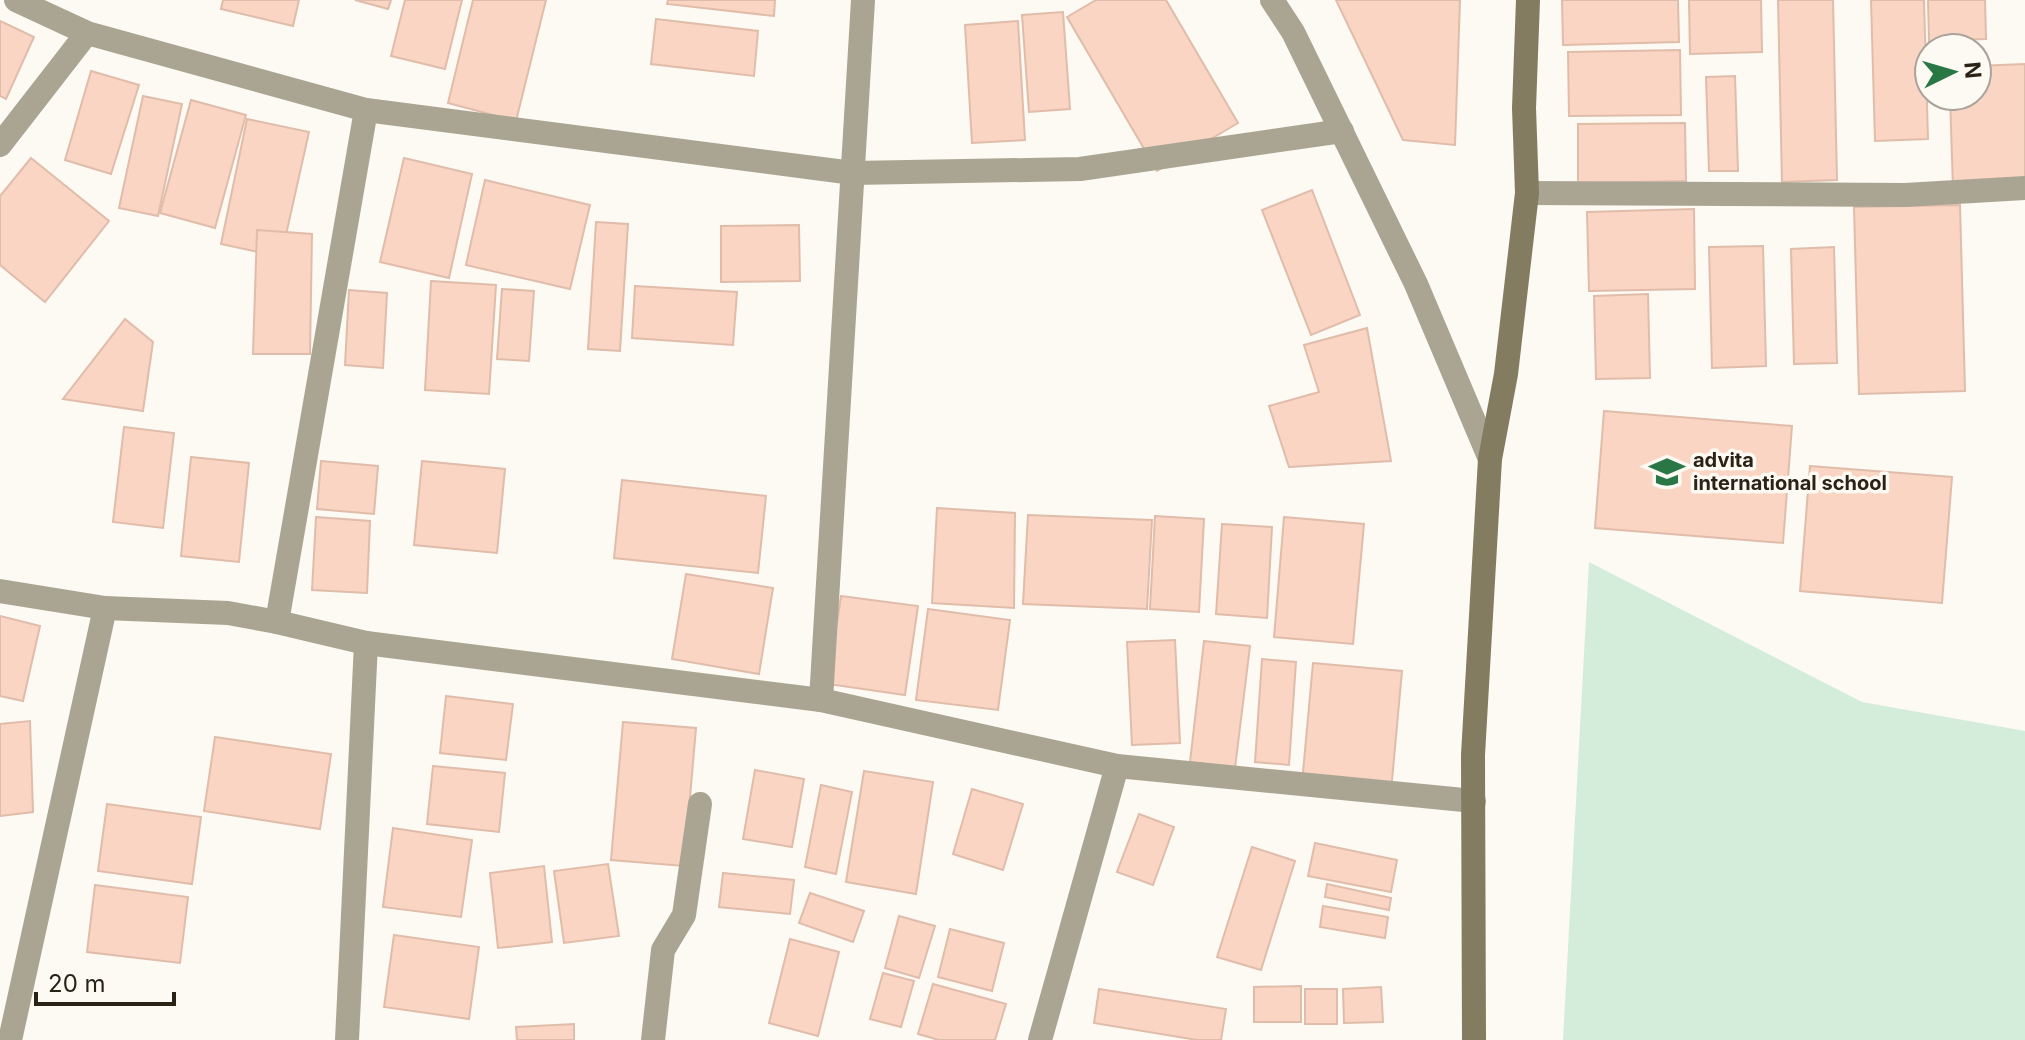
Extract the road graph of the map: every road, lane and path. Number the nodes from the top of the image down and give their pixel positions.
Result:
1 (16, 0) edge
2 (863, 0) edge
3 (1272, 0) edge
4 (1528, 0) edge
5 (87, 33) junction
6 (366, 110) junction
7 (1342, 131) junction
8 (0, 145) edge
9 (853, 173) junction
10 (2025, 188) edge
11 (1527, 193) junction
12 (1490, 459) junction
13 (0, 591) edge
14 (105, 608) junction
15 (277, 622) junction
16 (366, 643) junction
17 (821, 700) junction
18 (1117, 766) junction
19 (1474, 801) junction
20 (700, 804) dead end
21 (10, 1040) edge
22 (347, 1040) edge
23 (653, 1040) edge
24 (1040, 1040) edge
25 (1474, 1040) edge

1 - 5 street
2 - 9 street
3 - 7 street
4 - 11 street
5 - 6 street
5 - 8 street
6 - 9 street
6 - 15 street
7 - 9 street
7 - 12 street
9 - 17 street
10 - 11 street
11 - 12 street
12 - 19 street
13 - 14 street
14 - 15 street
14 - 21 street
15 - 16 street
16 - 17 street
16 - 22 street
17 - 18 street
18 - 19 street
18 - 24 street
19 - 25 street
20 - 23 street

